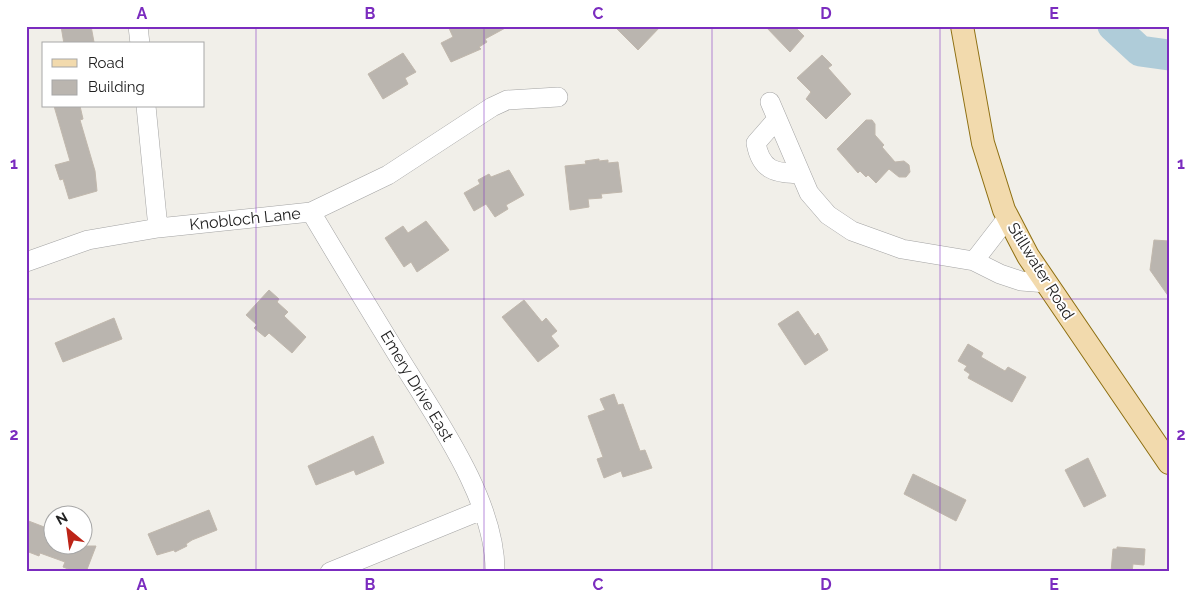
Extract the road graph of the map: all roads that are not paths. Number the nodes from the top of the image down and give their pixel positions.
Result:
1 (138, 26) edge
2 (962, 26) edge
3 (140, 42) edge
4 (558, 97) dead end
5 (146, 108) edge
6 (801, 174) junction
7 (311, 212) junction
8 (1008, 217) junction
9 (158, 228) junction
10 (974, 261) junction
11 (26, 262) edge
12 (1047, 284) junction
13 (1168, 461) edge
14 (482, 510) junction
15 (330, 572) edge
16 (495, 572) edge

1 - 3 street
2 - 8 main road, Stillwater Road
4 - 7 street, Knobloch Lane
5 - 9 street
6 - 6 street
6 - 10 street
7 - 9 street, Knobloch Lane
7 - 14 street, Emery Drive East
8 - 10 street
8 - 12 main road, Stillwater Road
9 - 11 street, Knobloch Lane
10 - 12 street
12 - 13 main road, Stillwater Road
14 - 15 street
14 - 16 street, Emery Drive East

